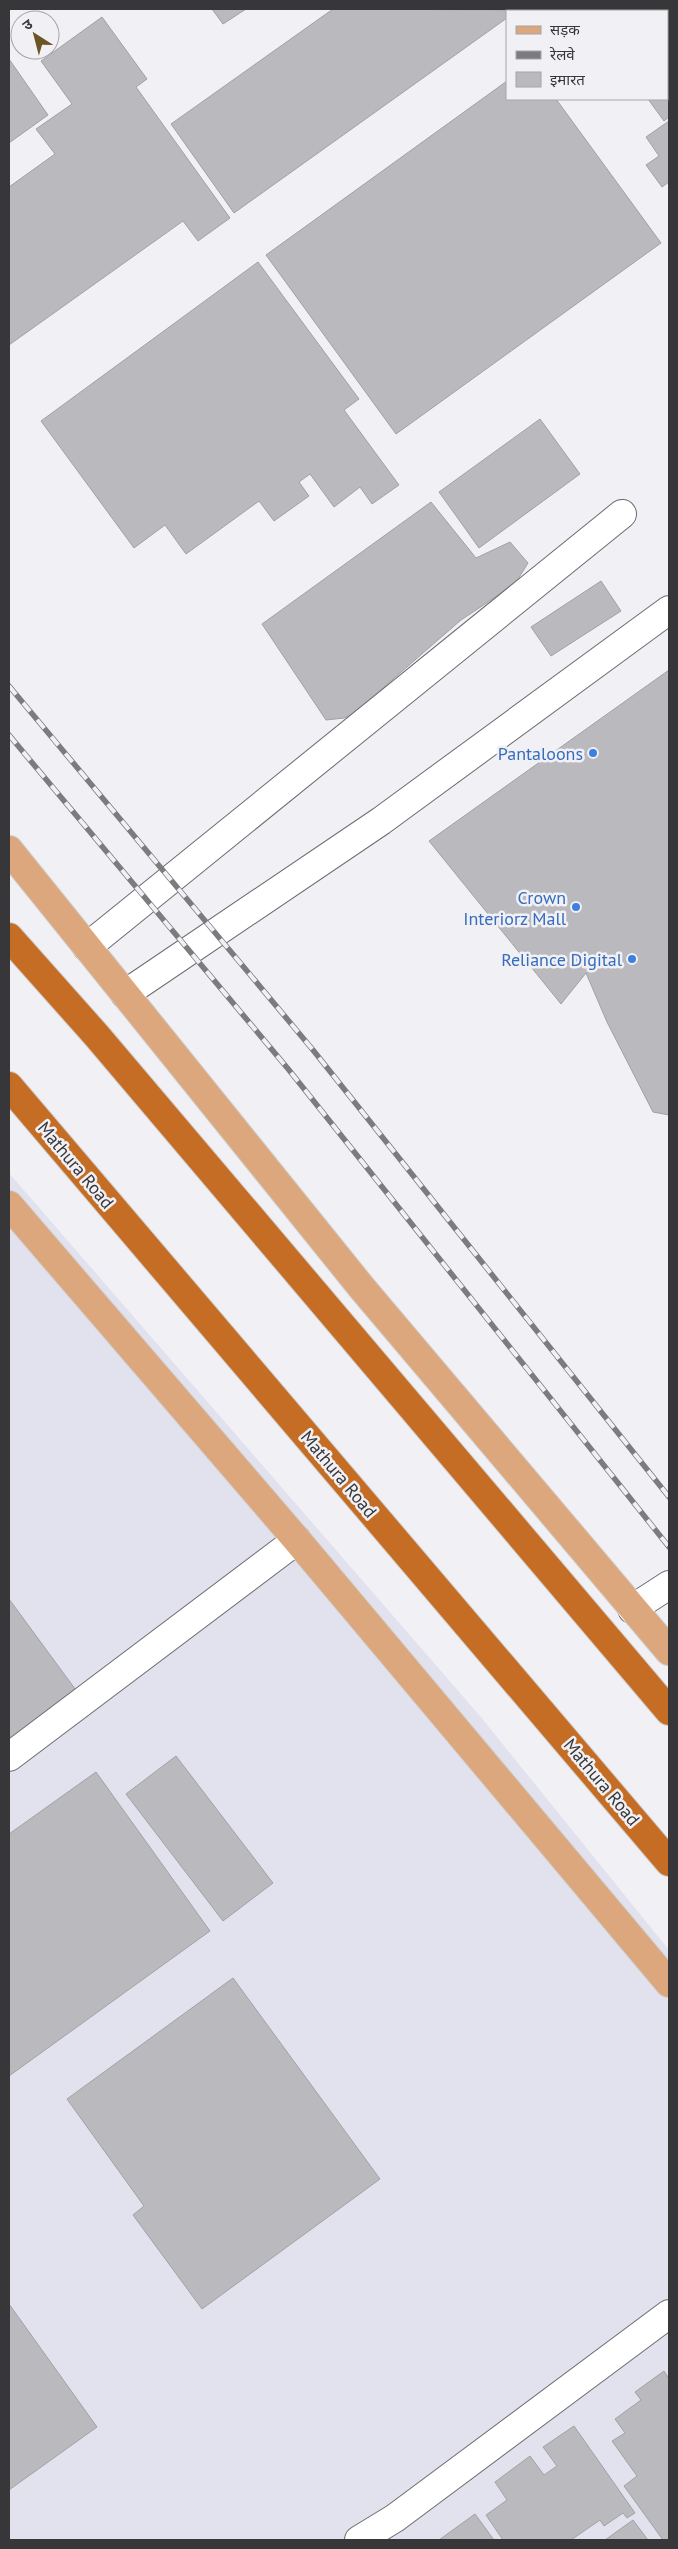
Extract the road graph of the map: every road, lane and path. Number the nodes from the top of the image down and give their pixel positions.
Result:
1 (622, 514) dead end
2 (669, 610) edge
3 (9, 850) edge
4 (9, 937) edge
5 (87, 947) junction
6 (125, 994) junction
7 (9, 1086) edge
8 (9, 1205) edge
9 (297, 1540) junction
10 (669, 1585) edge
11 (632, 1609) junction
12 (669, 1650) edge
13 (669, 1711) edge
14 (9, 1757) edge
15 (669, 1862) edge
16 (669, 1983) edge
17 (669, 2314) edge
18 (359, 2540) edge

1 - 5 lane
2 - 6 lane
3 - 5 main road
4 - 13 highway
5 - 6 main road
6 - 11 main road
7 - 15 highway, Mathura Road
8 - 9 main road
9 - 14 lane
9 - 16 main road
10 - 11 lane
11 - 12 main road
17 - 18 lane

